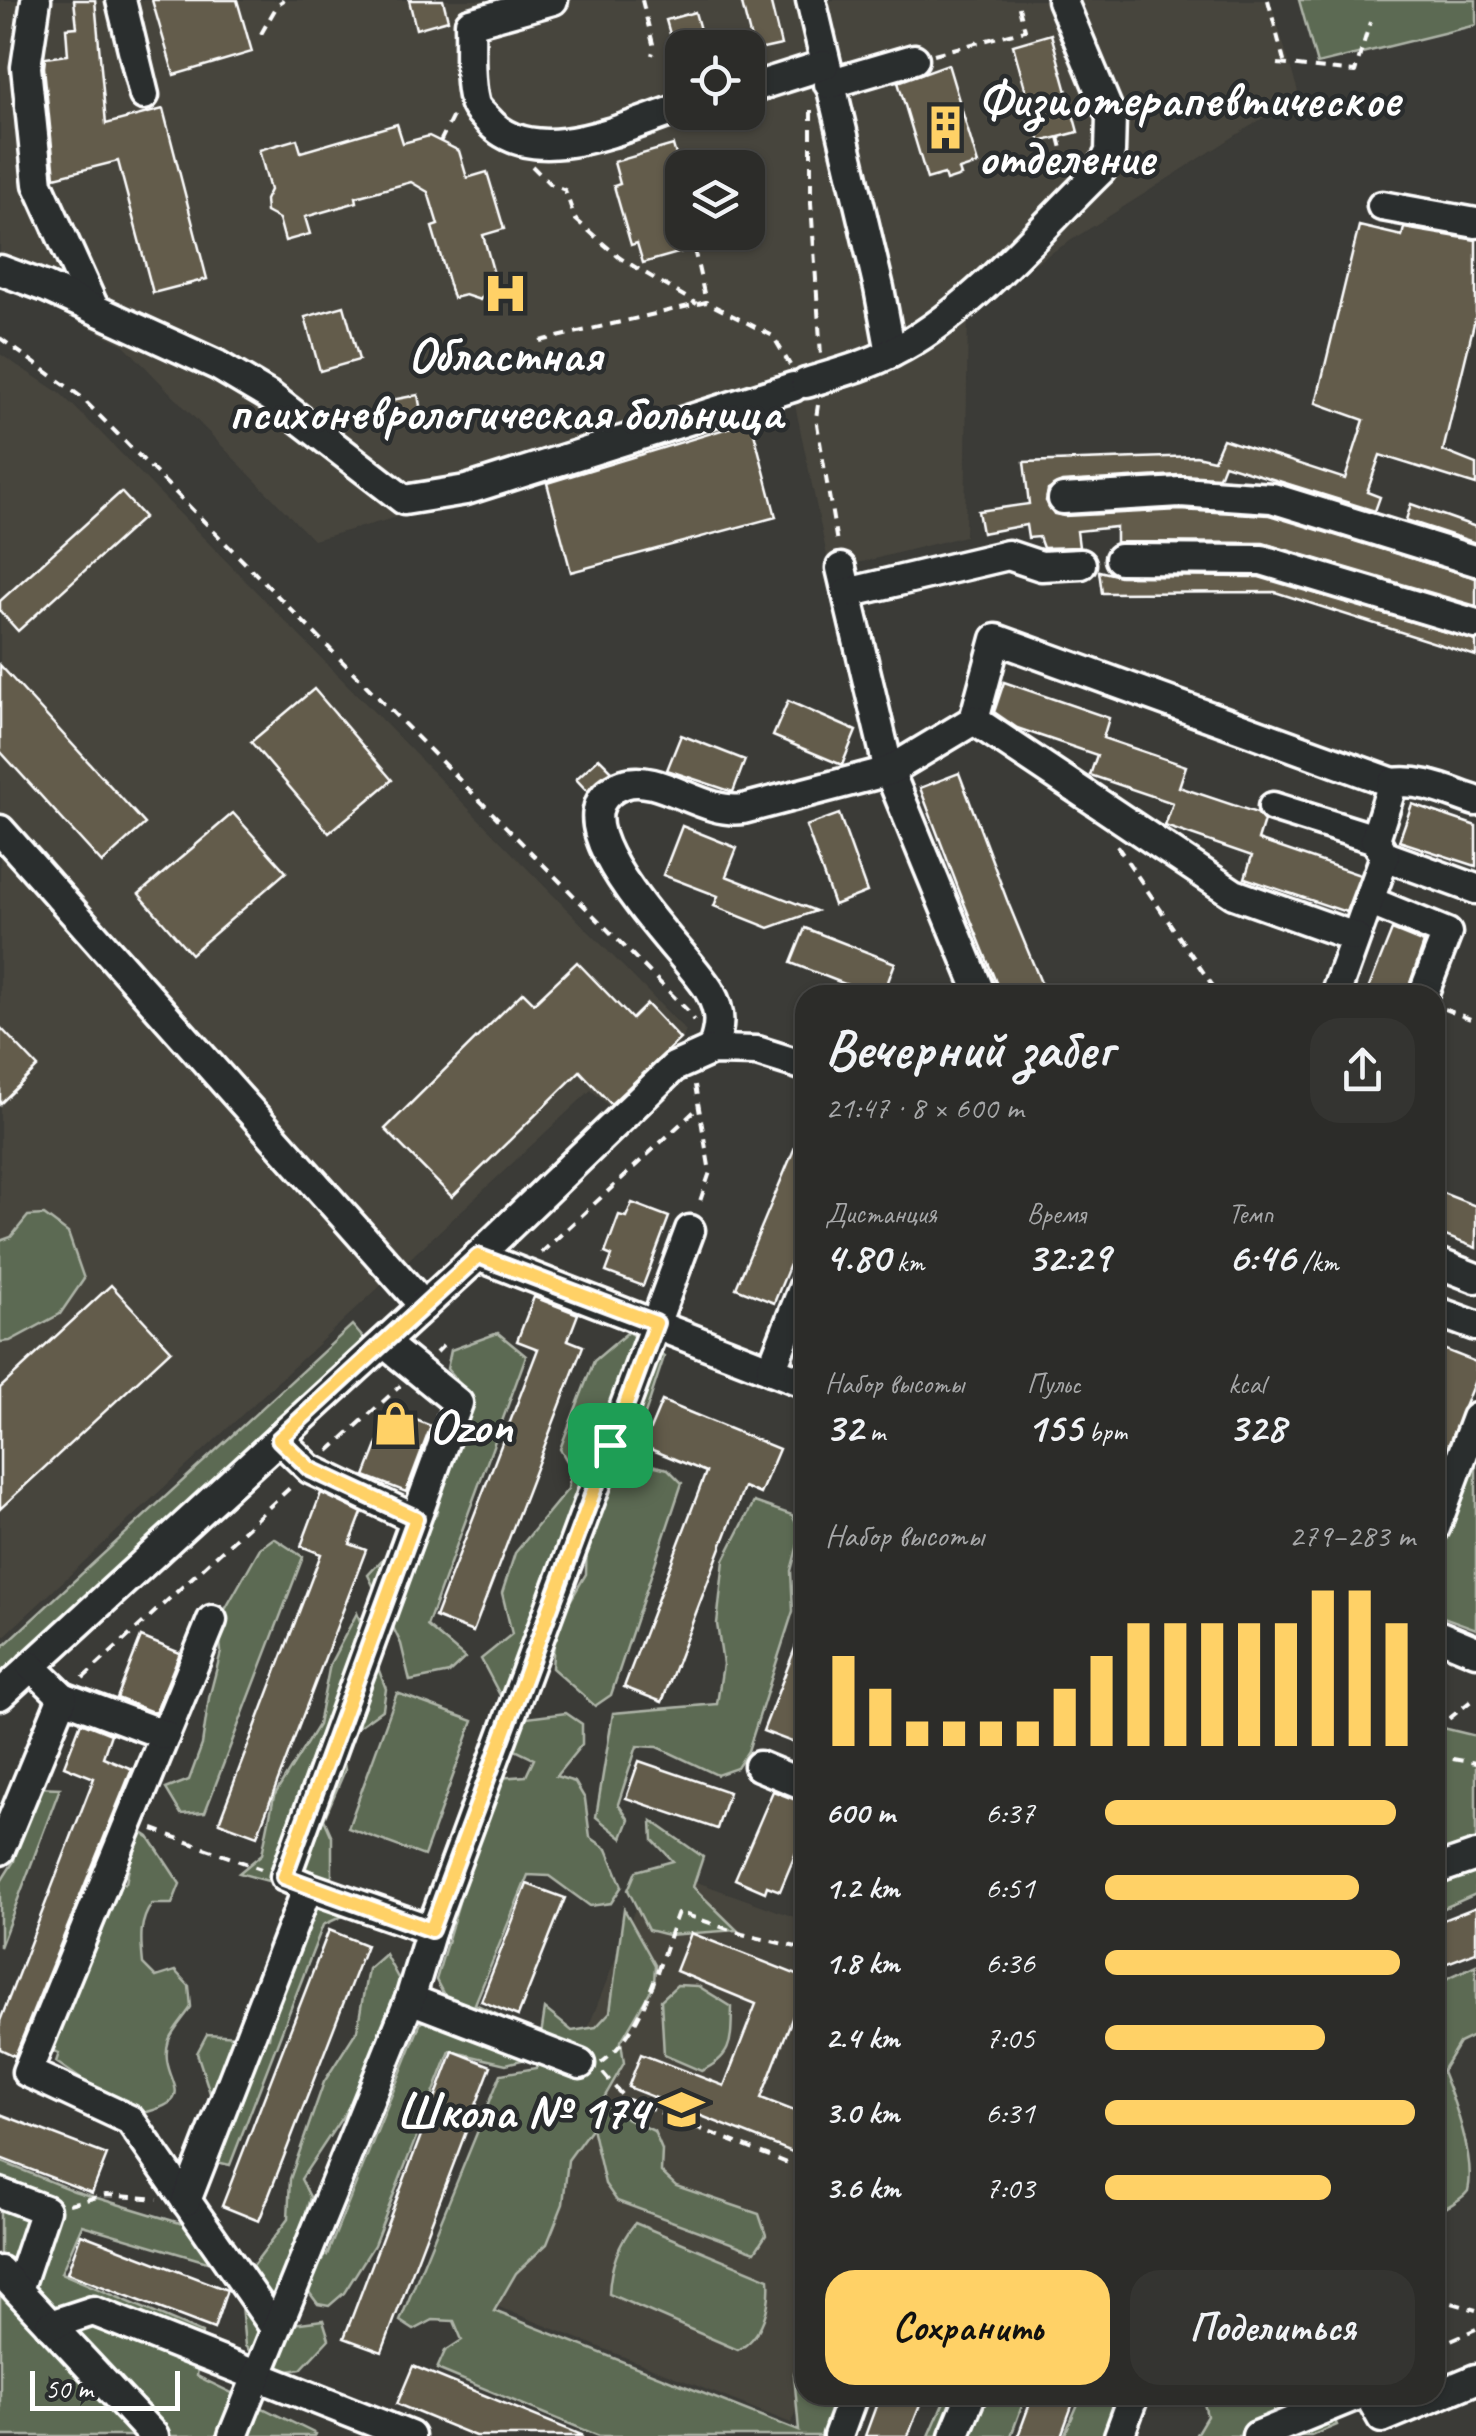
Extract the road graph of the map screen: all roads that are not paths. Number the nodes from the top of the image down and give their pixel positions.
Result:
1 (36, 0) edge
2 (121, 0) edge
3 (552, 0) edge
4 (811, 0) edge
5 (1062, 0) edge
6 (914, 60) road end
7 (827, 74) junction
8 (765, 85) edge
9 (144, 95) dead end
10 (665, 113) edge
11 (1382, 206) dead end
12 (1476, 223) edge
13 (0, 270) edge
14 (94, 308) junction
15 (891, 353) junction
16 (1063, 499) dead end
17 (1120, 559) dead end
18 (1476, 561) edge
19 (1081, 564) dead end
20 (1476, 624) edge
21 (974, 720) junction
22 (889, 771) junction
23 (1393, 783) junction
24 (1476, 801) edge
25 (1273, 807) dead end
26 (0, 830) edge
27 (1380, 848) junction
28 (1476, 889) edge
29 (1369, 901) junction
30 (1355, 937) junction
31 (977, 985) edge
32 (1338, 985) edge
33 (1428, 985) edge
34 (701, 1055) junction
35 (795, 1063) edge
36 (690, 1230) road end
37 (478, 1256) junction
38 (1445, 1266) edge
39 (1476, 1278) edge
40 (424, 1306) junction
41 (795, 1309) edge
42 (1445, 1315) edge
43 (656, 1323) junction
44 (1476, 1326) edge
45 (384, 1343) junction
46 (771, 1370) junction
47 (795, 1379) edge
48 (1474, 1429) edge
49 (279, 1439) junction
50 (1445, 1503) edge
51 (416, 1518) junction
52 (212, 1620) dead end
53 (1445, 1638) edge
54 (1476, 1650) edge
55 (31, 1666) junction
56 (0, 1695) edge
57 (64, 1697) junction
58 (165, 1735) junction
59 (759, 1766) dead end
60 (795, 1781) edge
61 (0, 1850) edge
62 (1476, 1856) edge
63 (1445, 1867) edge
64 (296, 1882) junction
65 (431, 1930) junction
66 (410, 1999) junction
67 (580, 2064) dead end
68 (0, 2193) edge
69 (186, 2201) junction
70 (9, 2281) edge
71 (50, 2325) junction
72 (275, 2328) junction
73 (257, 2374) junction
74 (1476, 2378) edge
75 (1445, 2390) edge
76 (849, 2405) edge
77 (967, 2405) edge
78 (1130, 2405) edge
79 (1333, 2405) edge
80 (1408, 2405) edge
81 (1380, 2416) edge
82 (154, 2436) edge
83 (234, 2436) edge
84 (410, 2436) edge
85 (838, 2436) edge
86 (954, 2436) edge
87 (1119, 2436) edge
88 (1257, 2436) edge

1 - 14 street
2 - 9 street
3 - 10 street
4 - 7 street
5 - 15 street
6 - 7 street
7 - 8 street
7 - 15 street
11 - 12 street
13 - 14 street
14 - 15 street
16 - 18 street
17 - 20 street
19 - 22 street
21 - 22 street
21 - 23 street
21 - 30 street
22 - 31 street
22 - 34 street
23 - 24 street
23 - 27 street
25 - 27 street
26 - 40 street
27 - 28 street
27 - 29 street
29 - 30 street
29 - 33 street
30 - 32 street
34 - 35 street
34 - 37 street
36 - 43 street
37 - 40 street
37 - 43 street
38 - 39 street
40 - 45 street
41 - 46 street
42 - 44 street
43 - 46 street
43 - 65 street
45 - 49 street
45 - 51 street
46 - 47 street
48 - 50 street
49 - 51 street
49 - 55 street
51 - 64 street
52 - 58 street
53 - 54 street
55 - 56 street
55 - 57 street
57 - 58 street
57 - 61 street
58 - 69 street
59 - 60 street
62 - 63 street
64 - 65 street
64 - 69 street
65 - 66 street
66 - 67 street
66 - 72 street
68 - 70 street
69 - 72 street
70 - 71 street
71 - 73 street
71 - 82 street
72 - 73 street
73 - 83 street
73 - 84 street
74 - 75 street
76 - 85 street
77 - 86 street
78 - 87 street
79 - 88 street
80 - 81 street

